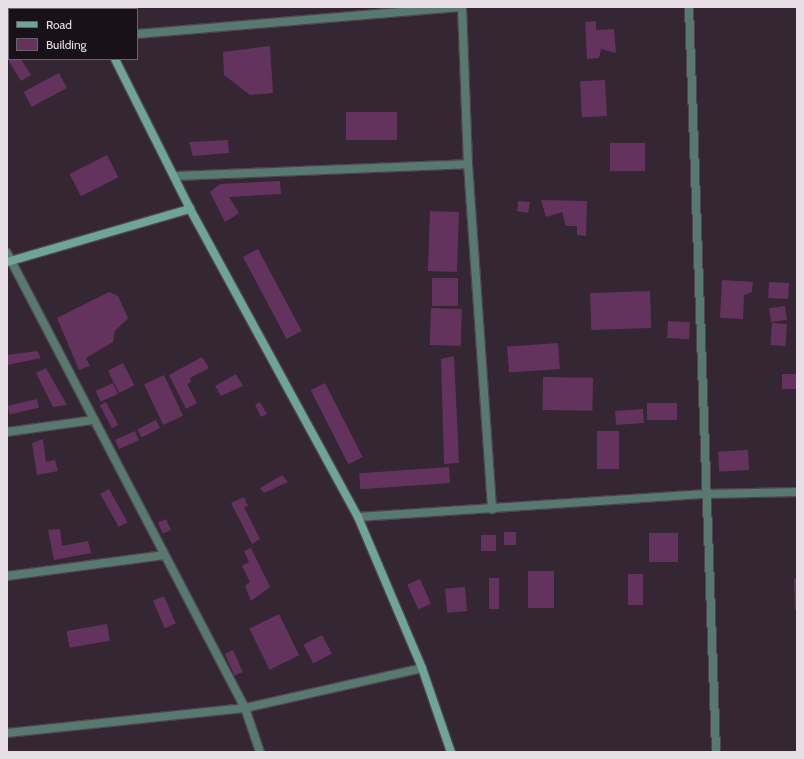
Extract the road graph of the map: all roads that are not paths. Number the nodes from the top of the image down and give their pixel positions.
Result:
1 (457, 7) edge
2 (462, 7) edge
3 (689, 7) edge
4 (138, 34) edge
5 (116, 60) edge
6 (468, 164) junction
7 (174, 176) junction
8 (190, 209) junction
9 (7, 253) edge
10 (9, 262) edge
11 (94, 420) junction
12 (7, 432) edge
13 (797, 492) edge
14 (706, 494) junction
15 (492, 509) junction
16 (358, 517) junction
17 (165, 555) junction
18 (7, 576) edge
19 (422, 668) junction
20 (245, 708) junction
21 (7, 733) edge
22 (260, 752) edge
23 (451, 752) edge
24 (716, 752) edge

1 - 4 street
2 - 6 street
3 - 14 street
5 - 7 street
6 - 7 street
6 - 15 street
7 - 8 street
8 - 10 street
8 - 16 street
9 - 10 street
10 - 11 street
11 - 12 street
11 - 17 street
13 - 14 street
14 - 15 street
14 - 24 street
15 - 16 street
16 - 19 street
17 - 18 street
17 - 20 street
19 - 20 street
19 - 23 street
20 - 21 street
20 - 22 street

